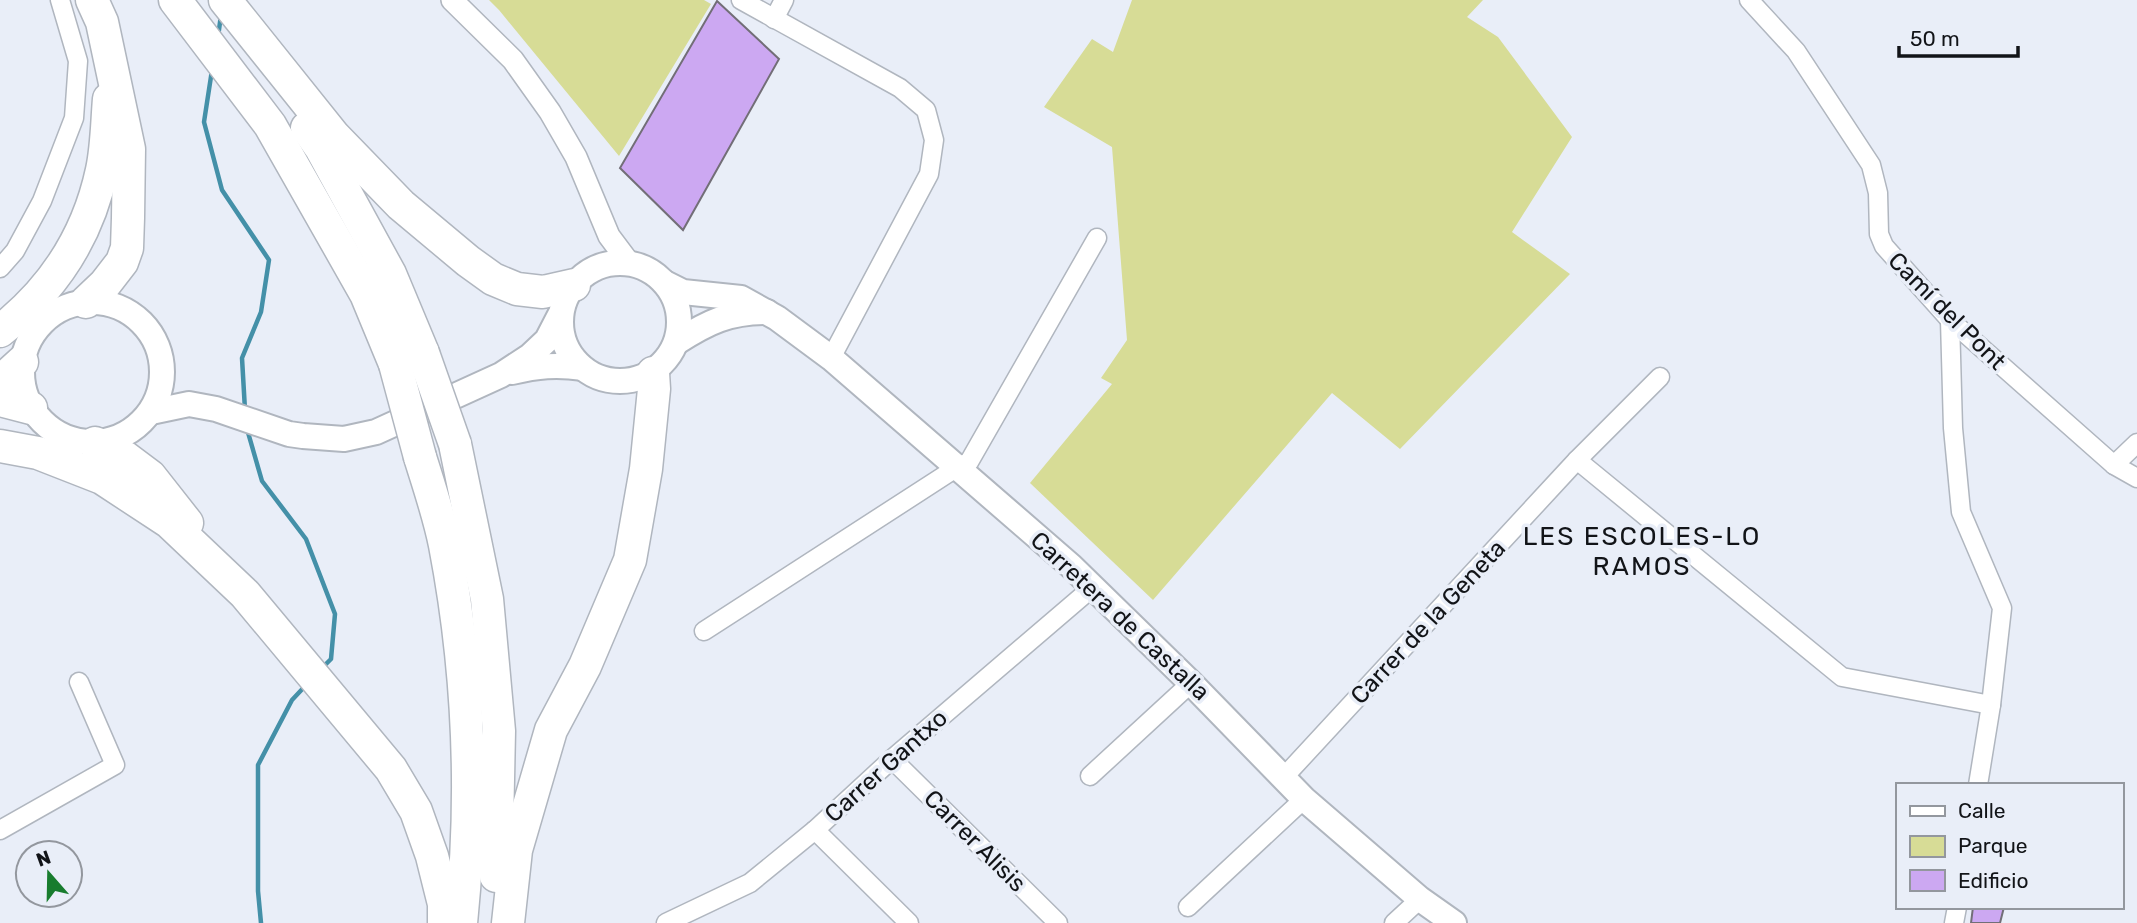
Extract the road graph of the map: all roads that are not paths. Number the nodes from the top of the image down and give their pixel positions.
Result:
1 (60, 0) edge
2 (92, 0) edge
3 (176, 0) edge
4 (208, 0) edge
5 (225, 0) edge
6 (452, 0) edge
7 (741, 0) edge
8 (785, 0) edge
9 (1749, 0) edge
10 (774, 19) junction
11 (112, 67) junction
12 (277, 74) junction
13 (1097, 238) dead end
14 (619, 264) junction
15 (0, 268) edge
16 (665, 283) junction
17 (568, 299) junction
18 (86, 302) junction
19 (772, 315) junction
20 (1950, 320) junction
21 (0, 331) edge
22 (677, 342) junction
23 (831, 358) junction
24 (409, 359) junction
25 (582, 368) junction
26 (163, 369) junction
27 (11, 372) edge
28 (653, 373) junction
29 (501, 375) junction
30 (1660, 377) dead end
31 (0, 400) edge
32 (31, 408) junction
33 (216, 409) junction
34 (150, 412) junction
35 (95, 443) junction
36 (2137, 443) edge
37 (0, 446) edge
38 (1577, 460) junction
39 (2114, 465) junction
40 (956, 468) junction
41 (2137, 478) edge
42 (1093, 587) junction
43 (245, 594) junction
44 (704, 631) dead end
45 (79, 682) dead end
46 (1191, 682) junction
47 (1991, 705) junction
48 (892, 759) junction
49 (1090, 776) dead end
50 (1284, 777) junction
51 (1978, 783) edge
52 (1304, 799) junction
53 (0, 830) edge
54 (815, 830) junction
55 (1420, 899) junction
56 (1188, 907) dead end
57 (444, 923) edge
58 (461, 923) edge
59 (492, 923) edge
60 (508, 923) edge
61 (666, 923) edge
62 (909, 923) edge
63 (1058, 923) edge
64 (1394, 923) edge
65 (1454, 923) edge

1 - 15 street
2 - 11 highway
3 - 24 highway
4 - 12 highway
5 - 12 highway
6 - 14 street
7 - 10 street
8 - 10 street
9 - 20 street, Camí del Pont
10 - 23 street
11 - 18 highway
11 - 21 highway
12 - 17 highway
12 - 24 highway
13 - 40 street
14 - 16 main road
14 - 17 main road
16 - 19 main road, Carretera de Castalla
16 - 22 main road
17 - 25 main road
17 - 29 main road
18 - 26 main road
18 - 27 main road
19 - 22 main road
19 - 23 main road, Carretera de Castalla
20 - 39 street, Camí del Pont
20 - 47 street
22 - 28 main road
23 - 40 main road, Carretera de Castalla
24 - 58 highway, bridge
24 - 59 highway, bridge
25 - 28 main road
25 - 29 main road
26 - 33 main road
26 - 34 main road
27 - 32 main road
28 - 60 highway
29 - 33 main road
30 - 38 street, Carrer de la Geneta
31 - 32 highway
32 - 35 main road
33 - 34 main road
34 - 35 main road
35 - 43 highway
36 - 39 street
37 - 43 highway
38 - 47 street
38 - 50 street, Carrer de la Geneta
39 - 41 street, Camí del Pont
40 - 42 main road, Carretera de Castalla
40 - 44 street
42 - 46 main road, Carretera de Castalla
42 - 48 street, Carrer Gantxo
43 - 57 highway
45 - 53 street
46 - 49 street
46 - 50 main road, Carretera de Castalla
47 - 51 street
48 - 54 street, Carrer Gantxo
48 - 63 street, Carrer Alisis
50 - 52 main road, Carretera de Castalla
52 - 55 main road, Carretera de Castalla
52 - 56 street
54 - 61 street, Carrer Gantxo
54 - 62 street
55 - 64 street
55 - 65 main road, Carretera de Castalla

